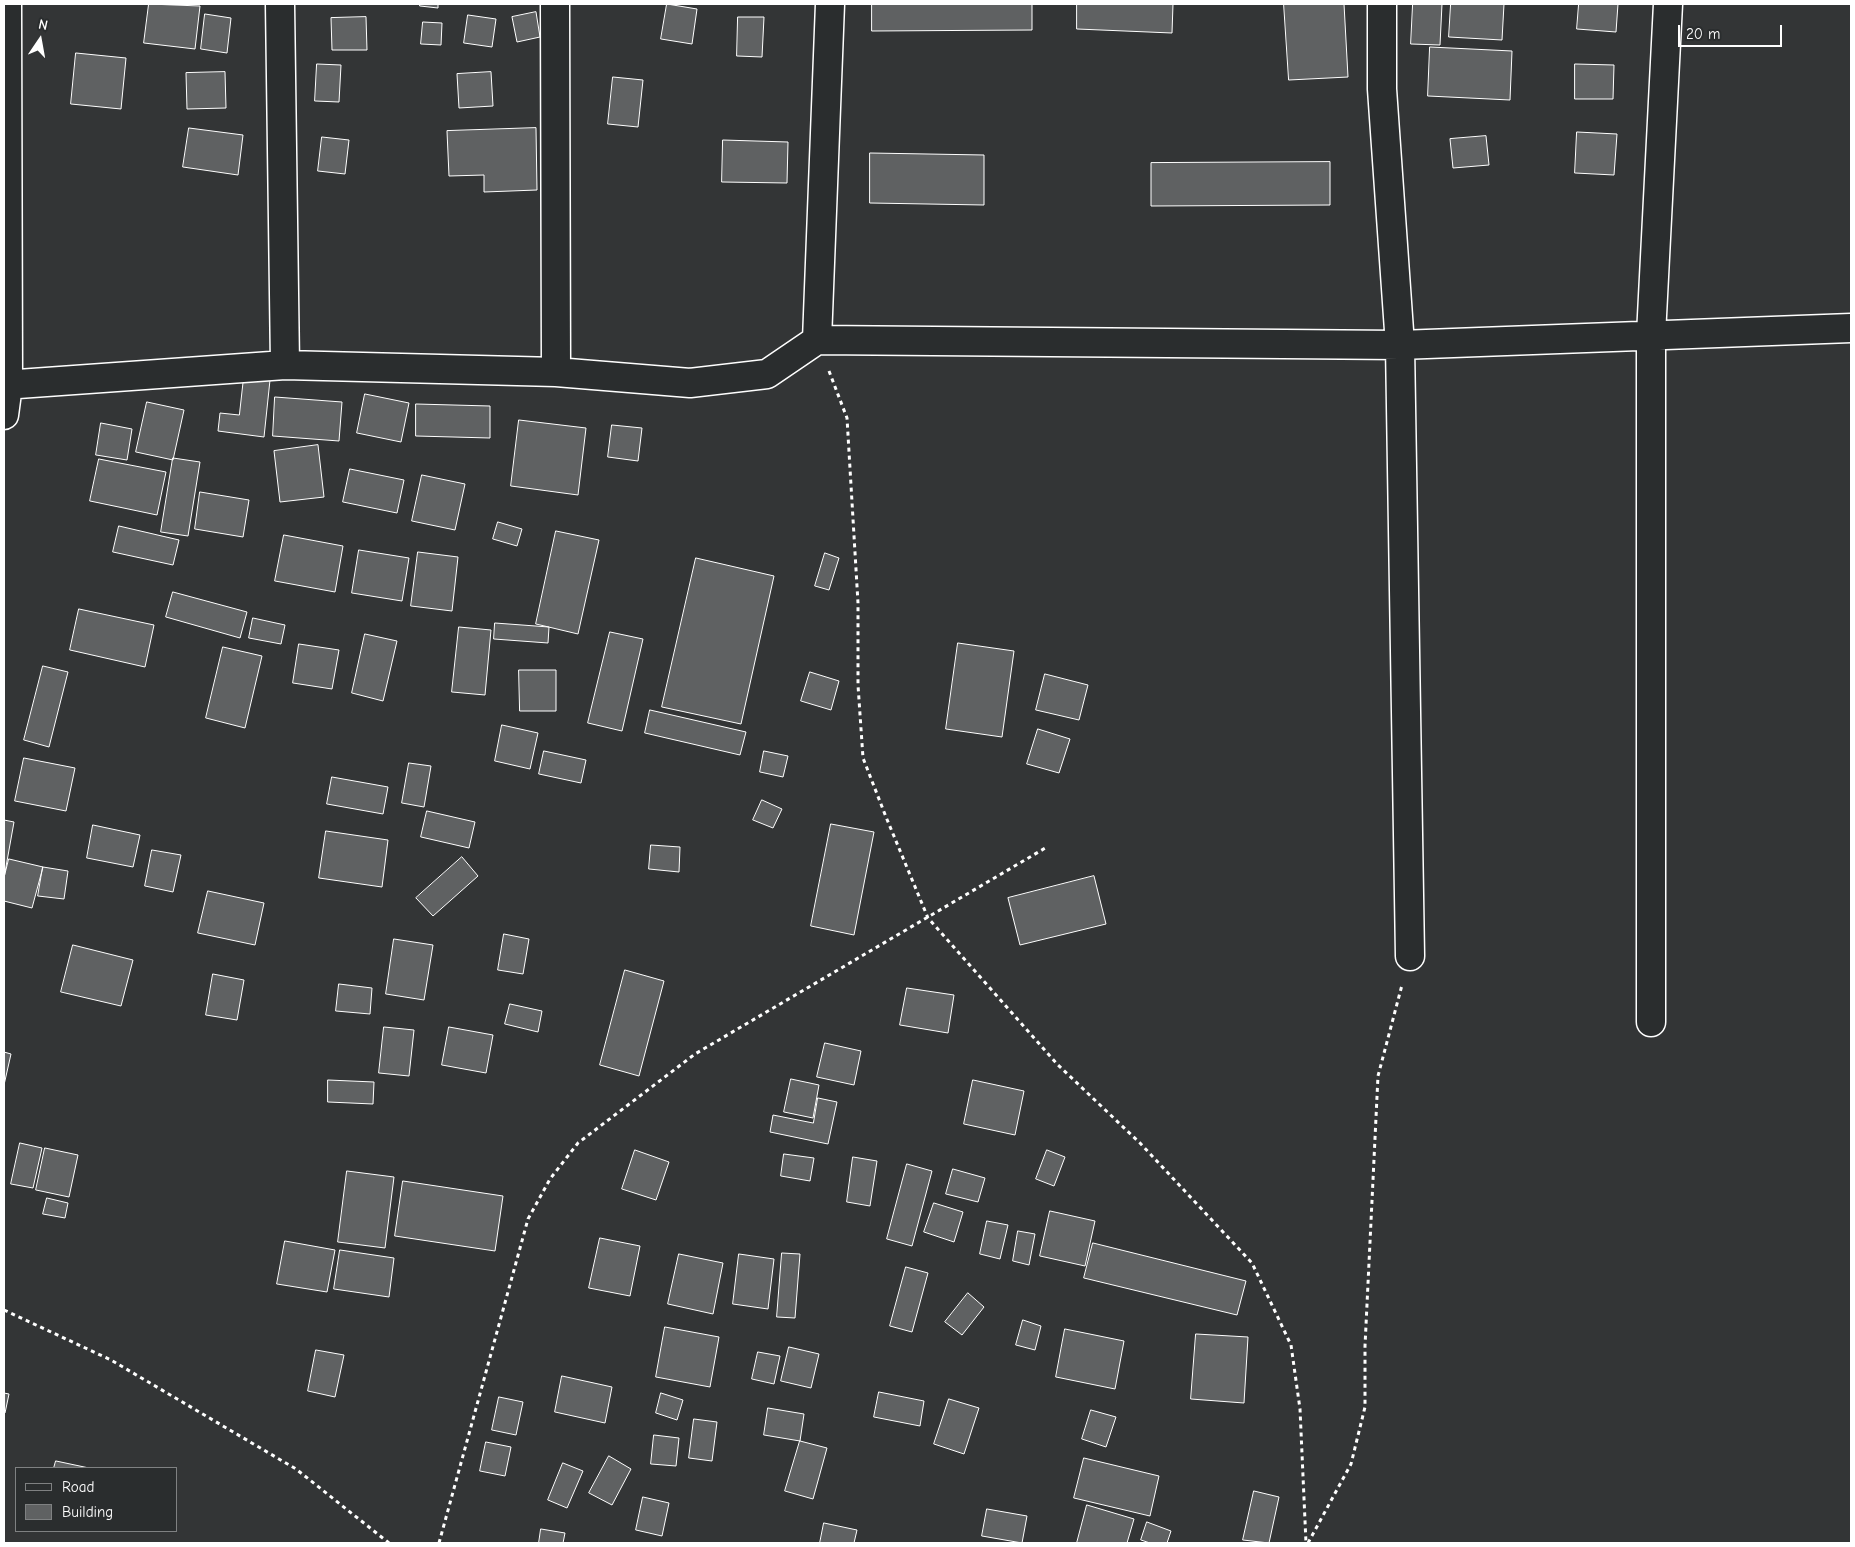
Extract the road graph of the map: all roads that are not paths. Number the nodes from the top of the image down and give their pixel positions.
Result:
1 (7, 4) edge
2 (280, 4) edge
3 (555, 4) edge
4 (830, 4) edge
5 (1382, 4) edge
6 (1668, 4) edge
7 (1851, 328) edge
8 (1651, 335) junction
9 (817, 340) junction
10 (1400, 345) junction
11 (285, 365) junction
12 (556, 372) junction
13 (5, 386) edge
14 (4, 414) edge
15 (1410, 956) road end
16 (1651, 1022) dead end

1 - 13 street
2 - 11 street
3 - 12 street
4 - 9 street
5 - 10 street
6 - 8 street
7 - 8 street
8 - 10 street
8 - 16 street
9 - 10 street
9 - 12 street
10 - 15 street
11 - 12 street
11 - 13 street
13 - 14 street

